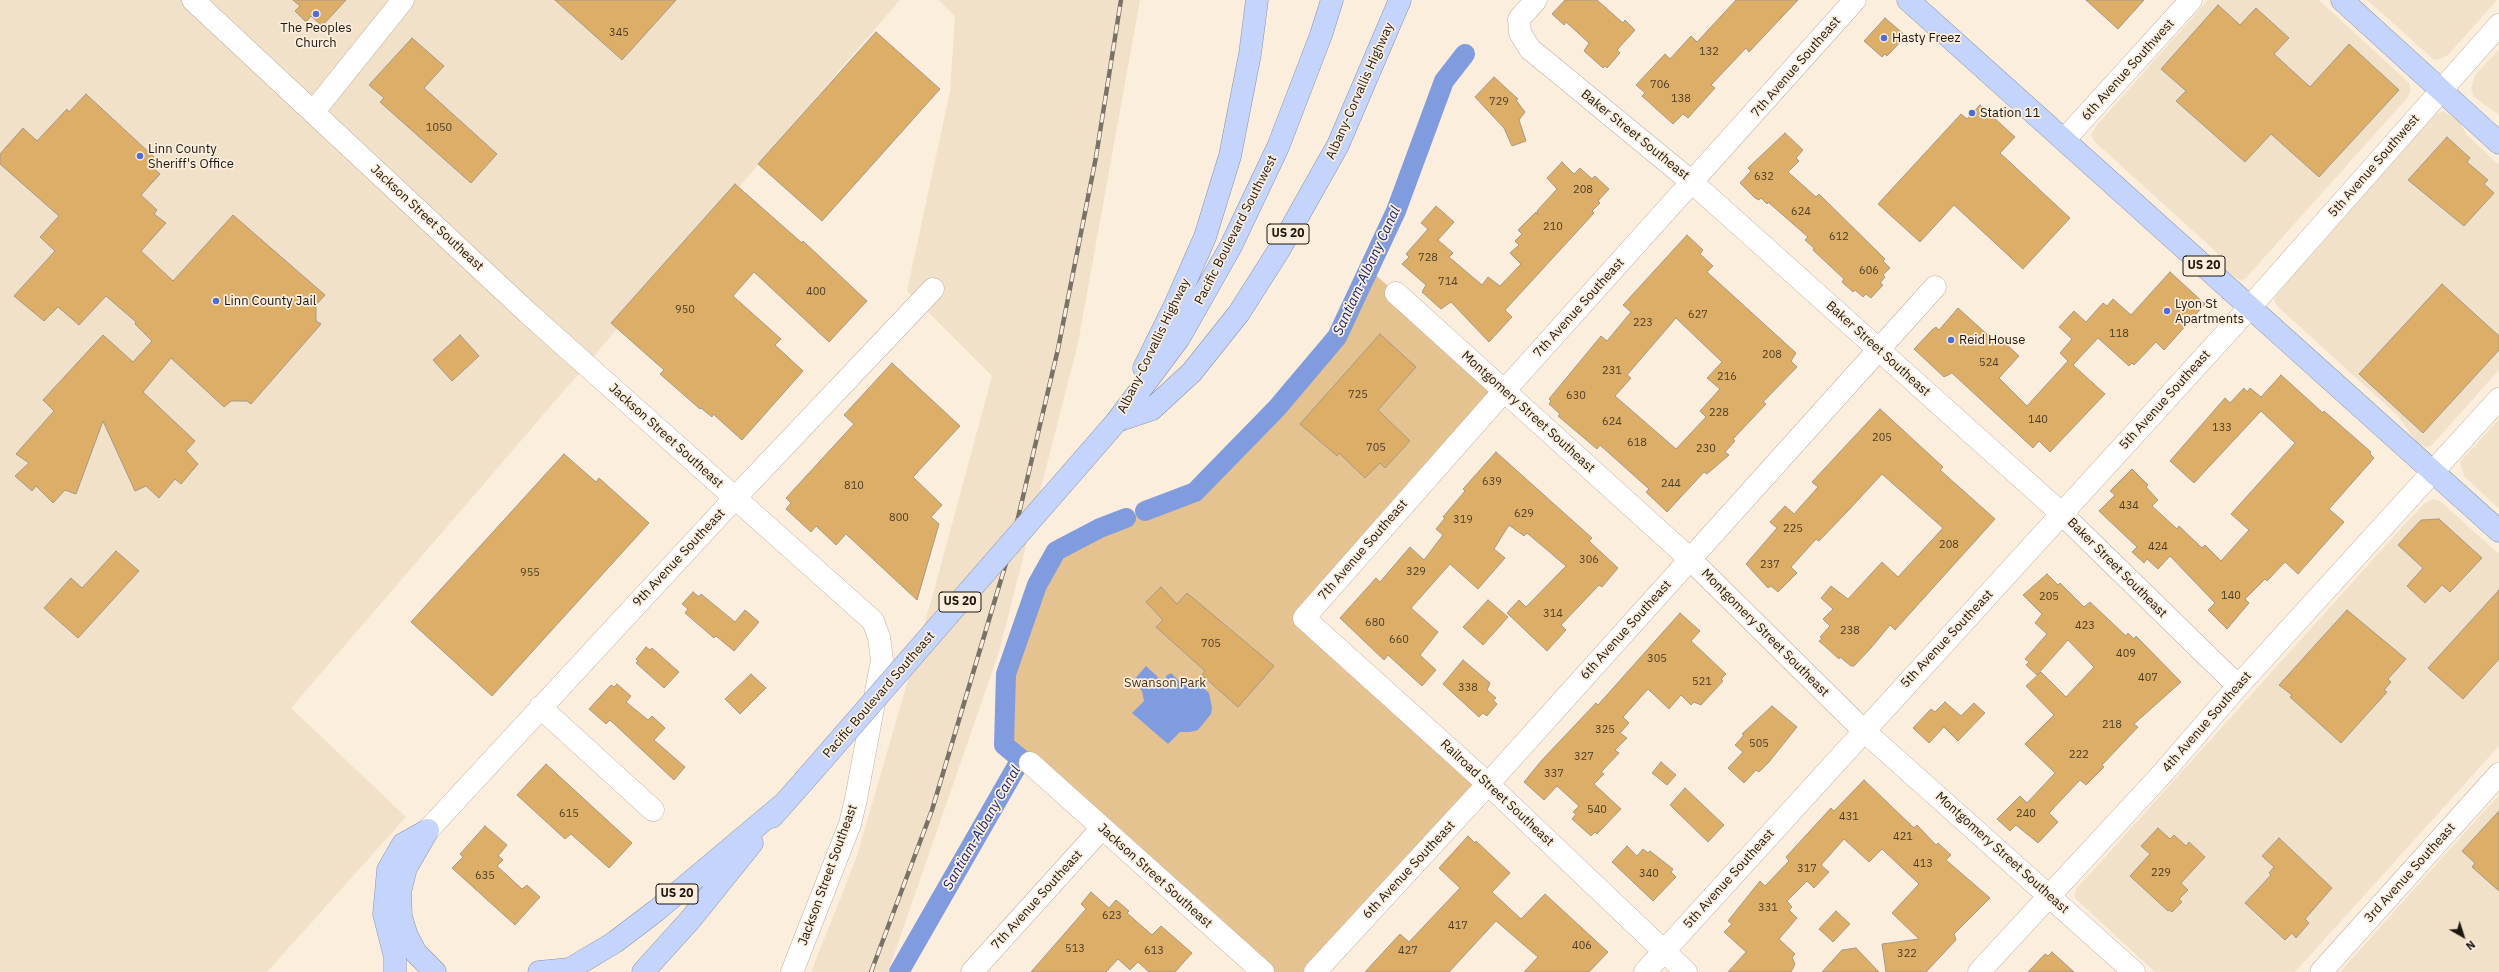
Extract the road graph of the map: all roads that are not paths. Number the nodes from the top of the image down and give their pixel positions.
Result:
1 (193, 0) edge
2 (403, 0) edge
3 (1257, 0) edge
4 (1332, 0) edge
5 (1400, 0) edge
6 (1536, 0) edge
7 (1855, 0) edge
8 (1908, 0) edge
9 (2191, 0) edge
10 (2342, 0) edge
11 (2499, 25) edge
12 (2441, 90) junction
13 (314, 111) junction
14 (2064, 140) junction
15 (2499, 143) edge
16 (1692, 183) junction
17 (1936, 286) dead end
18 (934, 289) dead end
19 (1396, 293) dead end
20 (2250, 307) junction
21 (1878, 349) junction
22 (1505, 390) junction
23 (2499, 399) edge
24 (1117, 421) junction
25 (2433, 472) junction
26 (735, 498) junction
27 (2062, 514) junction
28 (2499, 531) edge
29 (1690, 559) junction
30 (1304, 618) joint
31 (2238, 686) junction
32 (540, 707) junction
33 (1863, 730) junction
34 (1030, 763) dead end
35 (2499, 774) edge
36 (1488, 784) junction
37 (782, 805) junction
38 (653, 810) dead end
39 (1102, 828) junction
40 (428, 830) junction
41 (2049, 895) junction
42 (1663, 951) junction
43 (567, 971) edge
44 (395, 972) edge
45 (435, 972) edge
46 (539, 972) edge
47 (643, 972) edge
48 (792, 972) edge
49 (972, 972) edge
50 (1263, 972) edge
51 (1315, 972) edge
52 (1645, 972) edge
53 (1686, 972) edge
54 (1979, 972) edge
55 (2134, 972) edge
56 (2321, 972) edge

1 - 13 street, Jackson Street Southeast
2 - 13 street
3 - 24 highway, Albany-Corvallis Highway / US 20
4 - 24 highway, Pacific Boulevard Southwest
5 - 24 highway, Albany-Corvallis Highway / US 20
6 - 16 street, Baker Street Southeast
7 - 16 street, 7th Avenue Southeast
8 - 14 highway, US 20
9 - 14 street, 6th Avenue Southwest
10 - 12 highway
11 - 12 street, 5th Avenue Southwest
12 - 15 highway
12 - 20 street, 5th Avenue Southwest
13 - 26 street, Jackson Street Southeast
14 - 20 highway, US 20
16 - 21 street, Baker Street Southeast
16 - 22 street, 7th Avenue Southeast
17 - 21 street, 6th Avenue Southeast
18 - 26 street, 9th Avenue Southeast
19 - 22 street, Montgomery Street Southeast
20 - 25 highway, US 20
20 - 27 street, 5th Avenue Southeast
21 - 27 street, Baker Street Southeast
21 - 29 street, 6th Avenue Southeast
22 - 29 street, Montgomery Street Southeast
22 - 30 street, 7th Avenue Southeast
23 - 25 street, 4th Avenue Southeast
24 - 37 highway, Pacific Boulevard Southeast / US 20, bridge
25 - 28 highway, US 20
25 - 31 street, 4th Avenue Southeast
26 - 32 street, 9th Avenue Southeast
26 - 48 street, Jackson Street Southeast
27 - 31 street, Baker Street Southeast
27 - 33 street, 5th Avenue Southeast
29 - 33 street, Montgomery Street Southeast
29 - 36 street, 6th Avenue Southeast
30 - 36 street, Railroad Street Southeast
31 - 41 street, 4th Avenue Southeast
32 - 38 street
32 - 40 street, 9th Avenue Southeast
33 - 41 street, Montgomery Street Southeast
33 - 42 street, 5th Avenue Southeast
34 - 39 street, Jackson Street Southeast
35 - 56 street, 3rd Avenue Southeast
36 - 42 street, Railroad Street Southeast
36 - 51 street, 6th Avenue Southeast
37 - 43 highway, US 20
37 - 47 highway, Pacific Boulevard Southeast / US 20
39 - 49 street, 7th Avenue Southeast
39 - 50 street, Jackson Street Southeast
40 - 44 highway
40 - 45 highway
41 - 54 street, 4th Avenue Southeast
41 - 55 street, Montgomery Street Southeast
42 - 52 street, 5th Avenue Southeast
42 - 53 street, Railroad Street Southeast
43 - 46 highway

